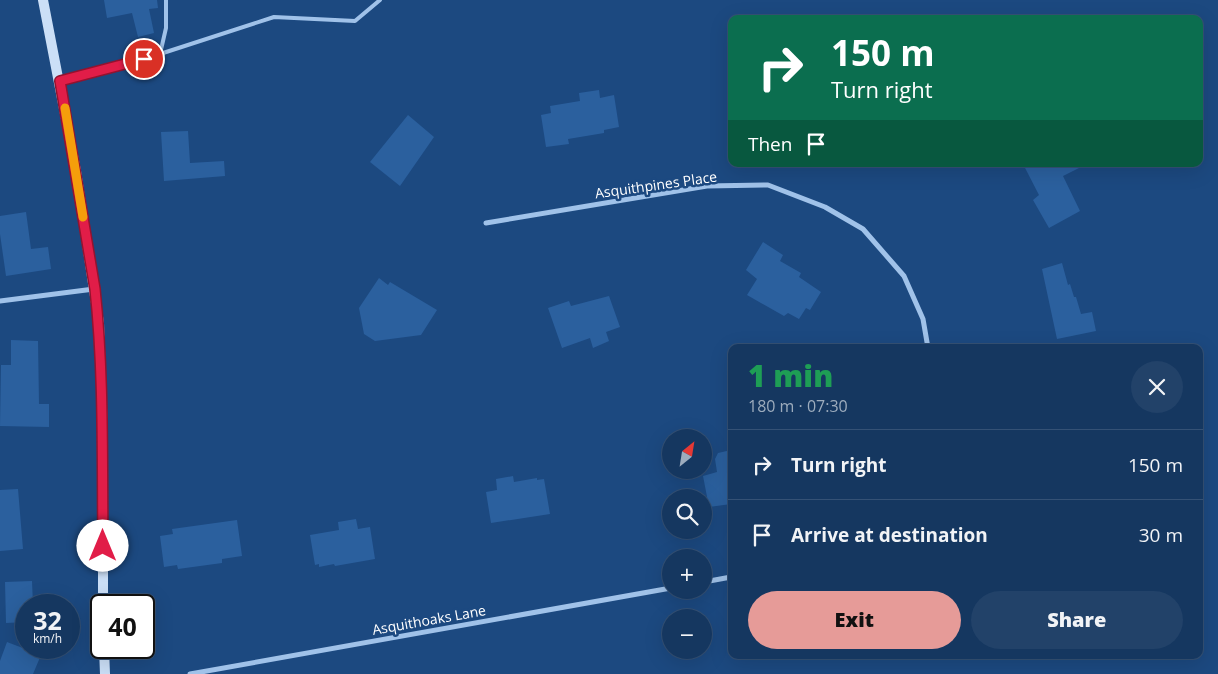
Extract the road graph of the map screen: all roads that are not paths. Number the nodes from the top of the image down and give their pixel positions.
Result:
1 (43, 0) edge
2 (166, 0) edge
3 (380, 0) edge
4 (160, 54) junction
5 (60, 81) junction
6 (486, 223) dead end
7 (95, 289) junction
8 (0, 301) edge
9 (927, 344) edge
10 (728, 578) edge
11 (712, 581) edge
12 (662, 590) edge
13 (104, 594) edge
14 (104, 659) edge
15 (105, 674) edge
16 (190, 674) edge

1 - 5 street
2 - 4 lane
3 - 4 lane
4 - 5 lane
5 - 7 street
6 - 9 street, Asquithpines Place
7 - 8 street
7 - 13 street
10 - 11 street
12 - 16 street, Asquithoaks Lane
14 - 15 street

